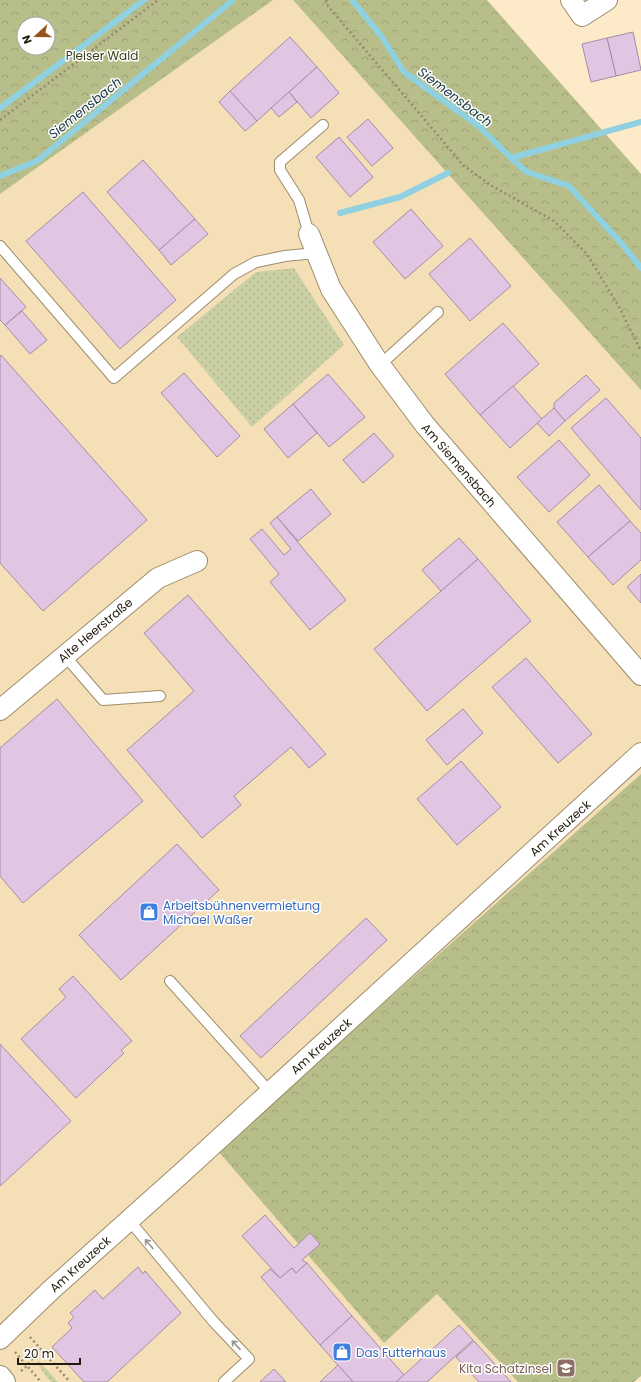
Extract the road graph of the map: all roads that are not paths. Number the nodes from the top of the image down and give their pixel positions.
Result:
1 (571, 0) edge
2 (607, 0) edge
3 (323, 125) dead end
4 (309, 234) joint
5 (0, 246) edge
6 (316, 253) junction
7 (438, 312) dead end
8 (380, 365) junction
9 (197, 561) dead end
10 (65, 656) junction
11 (641, 675) edge
12 (160, 696) dead end
13 (0, 710) edge
14 (641, 753) edge
15 (170, 981) dead end
16 (270, 1092) junction
17 (129, 1220) junction
18 (0, 1339) edge
19 (0, 1377) edge
20 (4, 1382) edge
21 (224, 1382) edge

1 - 2 street
3 - 4 lane
4 - 6 street, Am Siemensbach
5 - 6 lane
6 - 8 street, Am Siemensbach
7 - 8 lane
8 - 11 street, Am Siemensbach
9 - 10 street, Alte Heerstraße
10 - 12 lane
10 - 13 street, Alte Heerstraße
14 - 16 street, Am Kreuzeck
15 - 16 lane
16 - 17 street, Am Kreuzeck
17 - 18 street, Am Kreuzeck
21 -> 17 lane
19 - 20 street

